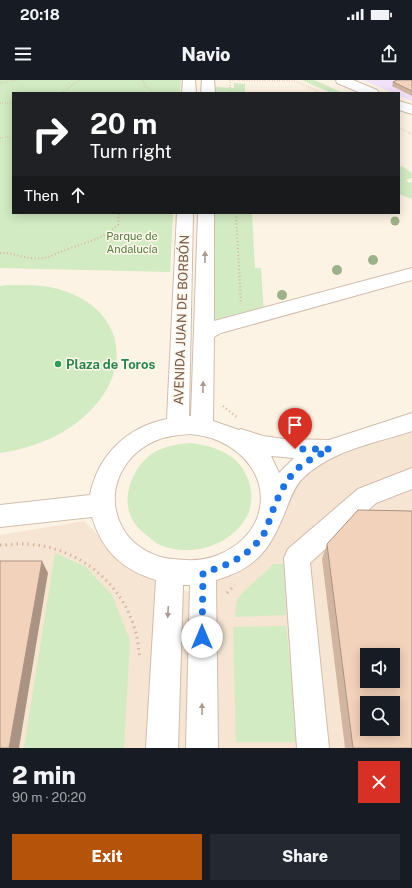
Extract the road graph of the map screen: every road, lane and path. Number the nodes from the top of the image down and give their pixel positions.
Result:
1 (18, 80) edge
2 (80, 80) edge
3 (143, 80) edge
4 (189, 80) edge
5 (208, 80) edge
6 (228, 80) edge
7 (342, 80) edge
8 (0, 83) edge
9 (62, 92) edge
10 (153, 92) edge
11 (189, 92) edge
12 (208, 92) edge
13 (230, 92) edge
14 (320, 92) edge
15 (370, 92) edge
16 (0, 103) edge
17 (12, 104) edge
18 (400, 105) edge
19 (412, 110) edge
20 (400, 128) edge
21 (412, 134) edge
22 (12, 136) edge
23 (0, 138) edge
24 (119, 214) edge
25 (185, 214) edge
26 (206, 214) edge
27 (236, 214) edge
28 (0, 253) edge
29 (412, 274) edge
30 (241, 320) junction
31 (204, 334) junction
32 (412, 422) edge
33 (178, 426) junction
34 (202, 426) junction
35 (232, 435) junction
36 (330, 449) junction
37 (412, 478) edge
38 (102, 505) junction
39 (273, 510) junction
40 (0, 516) edge
41 (0, 545) edge
42 (170, 573) junction
43 (203, 573) junction
44 (140, 661) dead end
45 (162, 748) edge
46 (202, 748) edge
47 (313, 748) edge

1 - 8 path
2 - 9 path
3 - 10 path
4 - 11 street
5 - 12 street
6 - 13 path
6 - 14 path
7 - 15 street
16 - 17 path
18 - 19 street
20 - 21 path
22 - 23 path
24 - 28 path
25 - 33 street, AVENIDA JUAN DE BORBÓN
31 -> 26 street, AVENIDA JUAN DE BORBÓN
27 - 30 path
29 - 30 street
30 - 31 street
34 -> 31 street, AVENIDA JUAN DE BORBÓN
32 - 36 street
33 - 34 street
33 - 38 street
34 - 35 street
35 - 36 street
35 - 39 street
36 - 39 street
37 - 47 street
38 - 40 street
38 - 42 street
39 - 43 street
41 - 44 path
42 - 43 street
42 -> 45 street
46 -> 43 street

